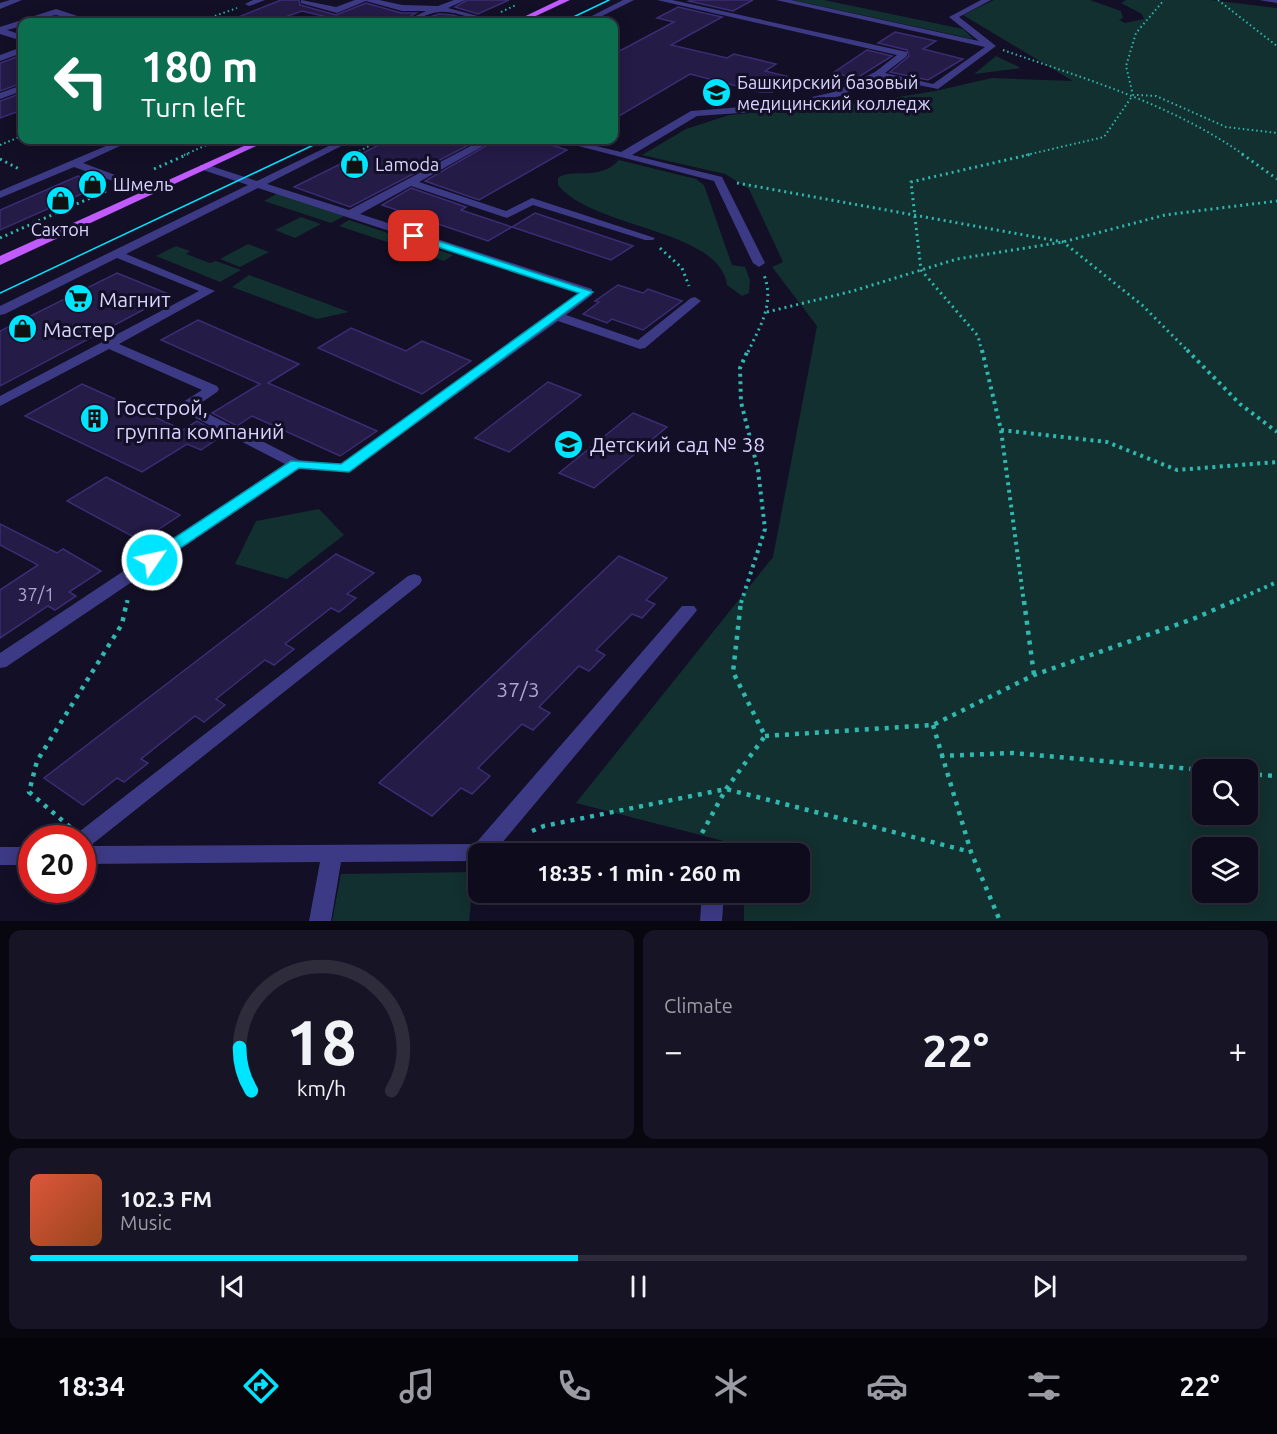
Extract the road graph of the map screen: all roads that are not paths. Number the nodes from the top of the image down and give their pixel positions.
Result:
1 (18, 0) edge
2 (261, 0) edge
3 (362, 0) edge
4 (369, 0) edge
5 (461, 0) edge
6 (566, 0) edge
7 (630, 0) edge
8 (661, 0) edge
9 (780, 0) edge
10 (987, 0) edge
11 (1263, 0) edge
12 (304, 1) edge
13 (1277, 2) edge
14 (249, 4) road end
15 (0, 6) edge
16 (439, 9) junction
17 (38, 18) edge
18 (78, 18) edge
19 (417, 18) edge
20 (478, 18) edge
21 (526, 18) edge
22 (592, 18) edge
23 (18, 25) edge
24 (0, 31) edge
25 (18, 37) edge
26 (992, 46) junction
27 (18, 51) edge
28 (0, 58) edge
29 (878, 74) junction
30 (18, 89) edge
31 (0, 96) edge
32 (118, 144) edge
33 (255, 144) edge
34 (340, 144) edge
35 (481, 144) edge
36 (576, 144) edge
37 (622, 156) junction
38 (72, 163) junction
39 (204, 167) junction
40 (409, 182) junction
41 (258, 184) junction
42 (164, 185) junction
43 (0, 195) edge
44 (349, 215) junction
45 (649, 238) road end
46 (117, 254) junction
47 (0, 261) edge
48 (759, 263) road end
49 (695, 301) road end
50 (0, 311) edge
51 (556, 316) junction
52 (108, 344) junction
53 (0, 402) edge
54 (296, 464) junction
55 (414, 580) dead end
56 (688, 610) dead end
57 (0, 662) edge
58 (96, 835) edge
59 (489, 843) edge
60 (96, 845) edge
61 (468, 852) edge
62 (332, 854) junction
63 (0, 856) edge
64 (18, 856) edge
65 (712, 903) edge
66 (320, 921) edge
67 (711, 921) edge

1 - 15 street
2 - 14 street
3 - 12 street
4 - 16 street
5 - 16 street
6 - 21 main road
7 - 22 street
8 - 29 street
9 - 26 street
10 - 26 street
11 - 13 street
16 - 19 street
16 - 20 street
17 - 18 street
23 - 24 street
24 - 25 street
26 - 29 street
27 - 28 street
29 - 37 street
30 - 31 street
32 - 38 street
33 - 39 main road
34 - 41 street
35 - 40 street
36 - 37 street
37 - 48 street
38 - 42 street
38 - 43 street
39 - 41 street
39 - 42 main road
40 - 44 street
40 - 45 street
41 - 44 street
41 - 46 street
42 - 47 main road
44 - 51 street
46 - 50 street
46 - 52 street
49 - 51 street
51 - 54 street
52 - 53 street
52 - 54 street
54 - 57 street
55 - 58 street
56 - 59 street
60 - 62 street
61 - 62 street
62 - 66 street
63 - 64 street
65 - 67 street

